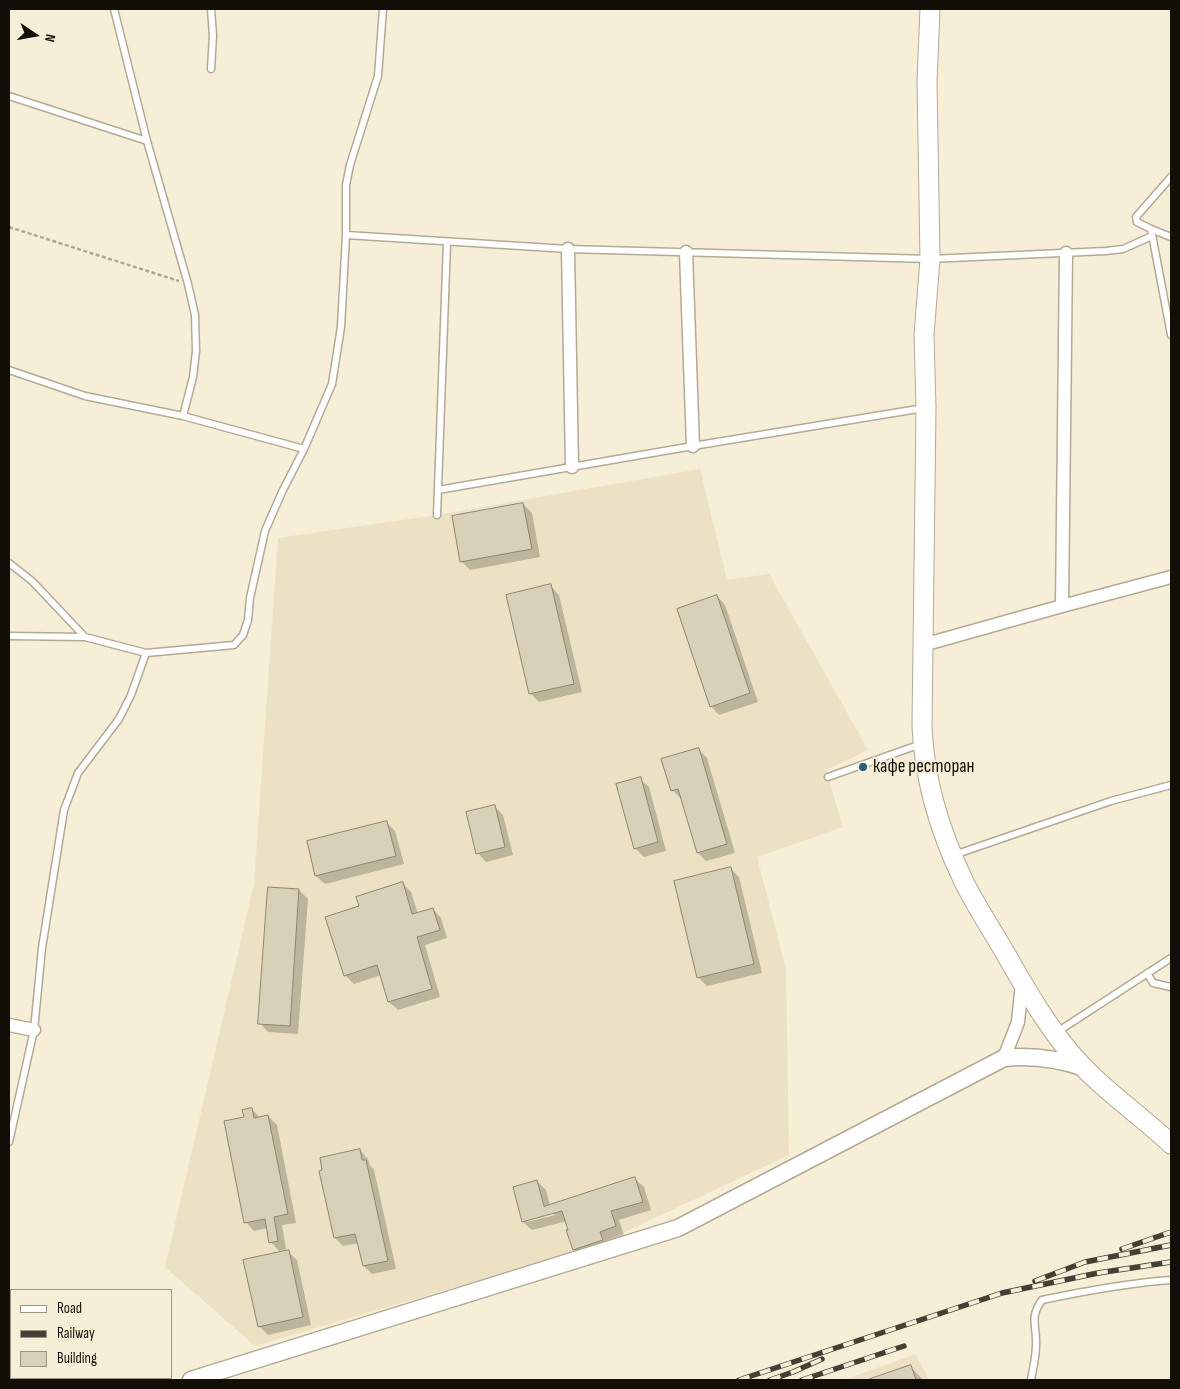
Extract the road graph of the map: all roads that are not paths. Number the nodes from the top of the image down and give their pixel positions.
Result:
1 (114, 9) edge
2 (211, 9) edge
3 (383, 9) edge
4 (930, 9) edge
5 (211, 69) dead end
6 (9, 96) edge
7 (147, 142) junction
8 (1171, 177) edge
9 (1152, 233) junction
10 (346, 235) junction
11 (1171, 237) edge
12 (447, 243) junction
13 (568, 249) junction
14 (686, 252) junction
15 (1066, 254) junction
16 (930, 259) junction
17 (1171, 334) edge
18 (9, 370) edge
19 (926, 408) junction
20 (183, 416) junction
21 (693, 446) junction
22 (304, 449) junction
23 (572, 467) junction
24 (438, 490) junction
25 (437, 515) dead end
26 (9, 562) edge
27 (1171, 576) edge
28 (1062, 606) junction
29 (9, 636) edge
30 (85, 637) junction
31 (923, 645) junction
32 (146, 653) junction
33 (922, 743) junction
34 (828, 777) dead end
35 (1171, 785) edge
36 (952, 855) junction
37 (1171, 958) edge
38 (1147, 973) junction
39 (1022, 983) junction
40 (1171, 988) edge
41 (9, 1025) edge
42 (34, 1030) junction
43 (1055, 1034) junction
44 (1004, 1058) junction
45 (1085, 1068) junction
46 (9, 1142) edge
47 (1171, 1144) edge
48 (1171, 1280) edge
49 (191, 1380) edge
50 (1031, 1380) edge

1 - 7 lane
2 - 5 lane
3 - 10 lane
4 - 16 main road
6 - 7 lane
7 - 20 lane
8 - 9 lane
9 - 11 lane
9 - 15 lane
9 - 17 lane
10 - 12 lane
10 - 22 lane
12 - 13 lane
12 - 24 lane
13 - 14 lane
13 - 23 street
14 - 16 lane
14 - 21 street
15 - 16 lane
15 - 28 street
16 - 19 main road
18 - 20 lane
19 - 21 lane
19 - 31 main road
20 - 22 lane
21 - 23 lane
22 - 32 lane
23 - 24 lane
24 - 25 lane
26 - 30 lane
27 - 28 street
28 - 31 street
29 - 30 lane
30 - 32 lane
31 - 33 main road
32 - 42 lane
33 - 34 lane
33 - 36 main road
35 - 36 lane
36 - 39 main road
37 - 38 lane
38 - 40 lane
38 - 43 lane
39 - 43 main road
39 - 44 street
41 - 42 street
42 - 46 lane
43 - 45 main road
44 - 45 street
44 - 49 street
45 - 47 main road
48 - 50 lane

